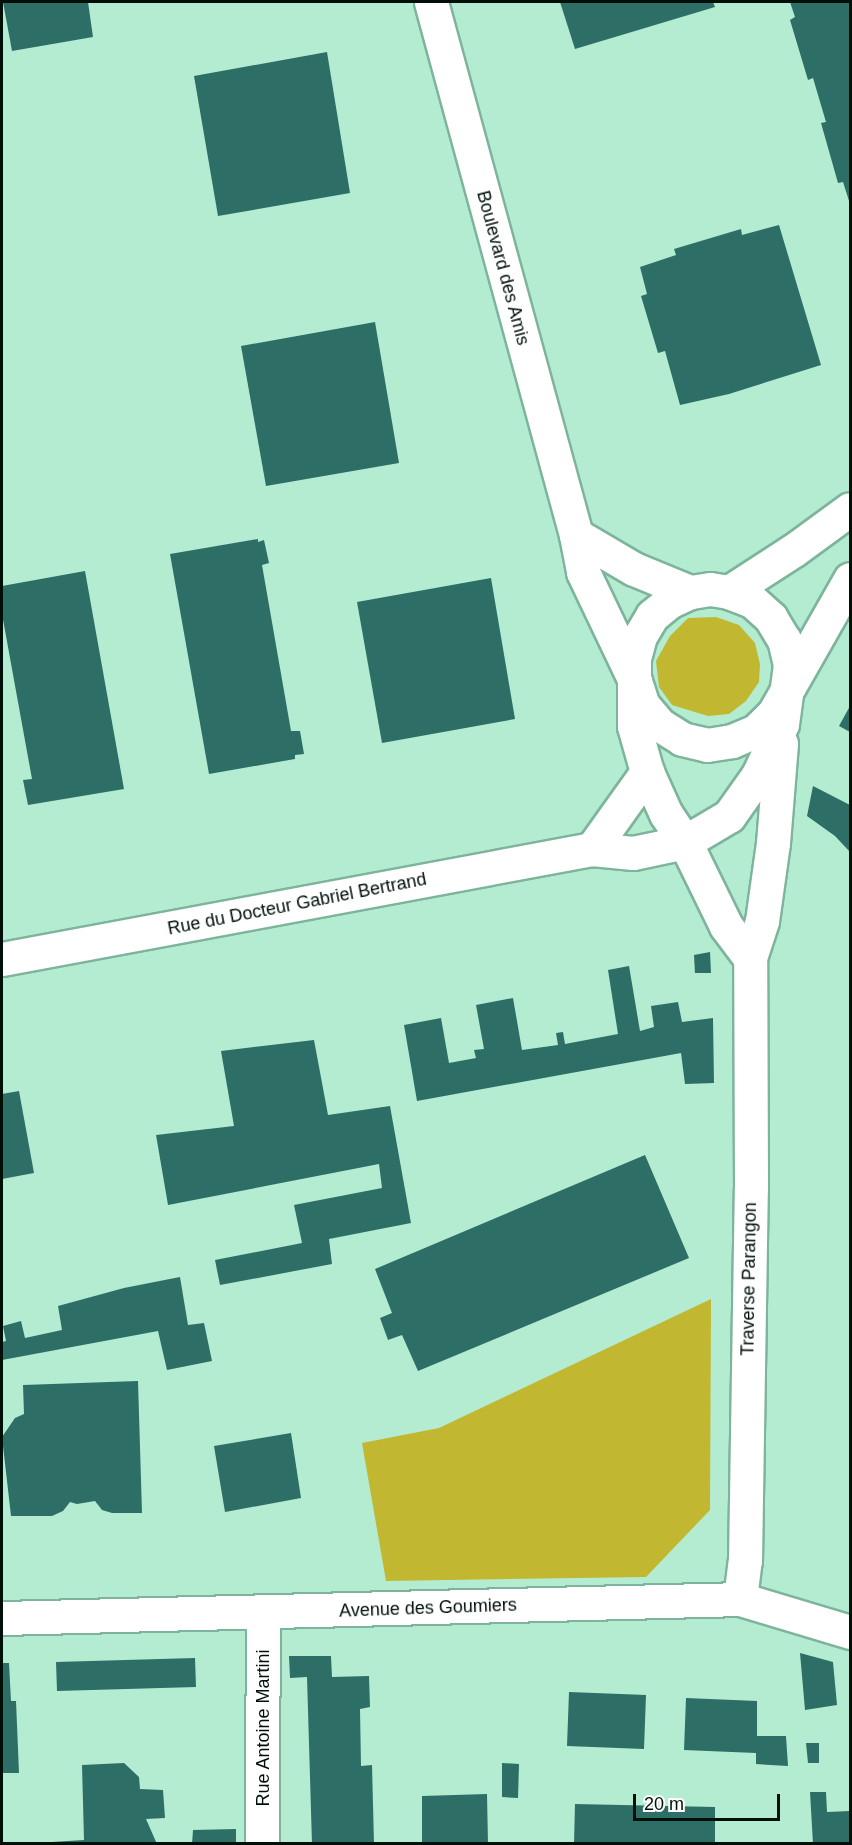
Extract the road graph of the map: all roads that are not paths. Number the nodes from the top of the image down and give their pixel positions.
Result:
1 (431, 2) edge
2 (850, 509) edge
3 (576, 535) junction
4 (850, 579) edge
5 (729, 591) junction
6 (690, 592) junction
7 (635, 681) junction
8 (786, 690) junction
9 (782, 724) junction
10 (647, 772) junction
11 (685, 842) junction
12 (592, 849) junction
13 (750, 958) junction
14 (2, 959) edge
15 (740, 1599) junction
16 (263, 1612) junction
17 (2, 1618) edge
18 (850, 1632) edge
19 (262, 1844) edge

1 - 3 street, Boulevard des Amis
2 - 5 street
3 - 6 street
3 - 7 street, Boulevard des Amis
4 - 8 street
5 - 6 street
5 - 8 street
6 - 7 street
7 - 8 street
7 - 10 street
8 - 9 street, Traverse Parangon
9 - 11 street, Rue du Docteur Gabriel Bertrand
9 - 13 street, Traverse Parangon
10 - 11 street
10 - 12 street
11 - 12 street, Rue du Docteur Gabriel Bertrand
11 - 13 street
12 - 14 street, Rue du Docteur Gabriel Bertrand
13 - 15 street, Traverse Parangon
15 - 16 street, Avenue des Goumiers
15 - 18 street, Avenue des Goumiers
16 - 17 street, Avenue des Goumiers
16 - 19 street, Rue Antoine Martini

